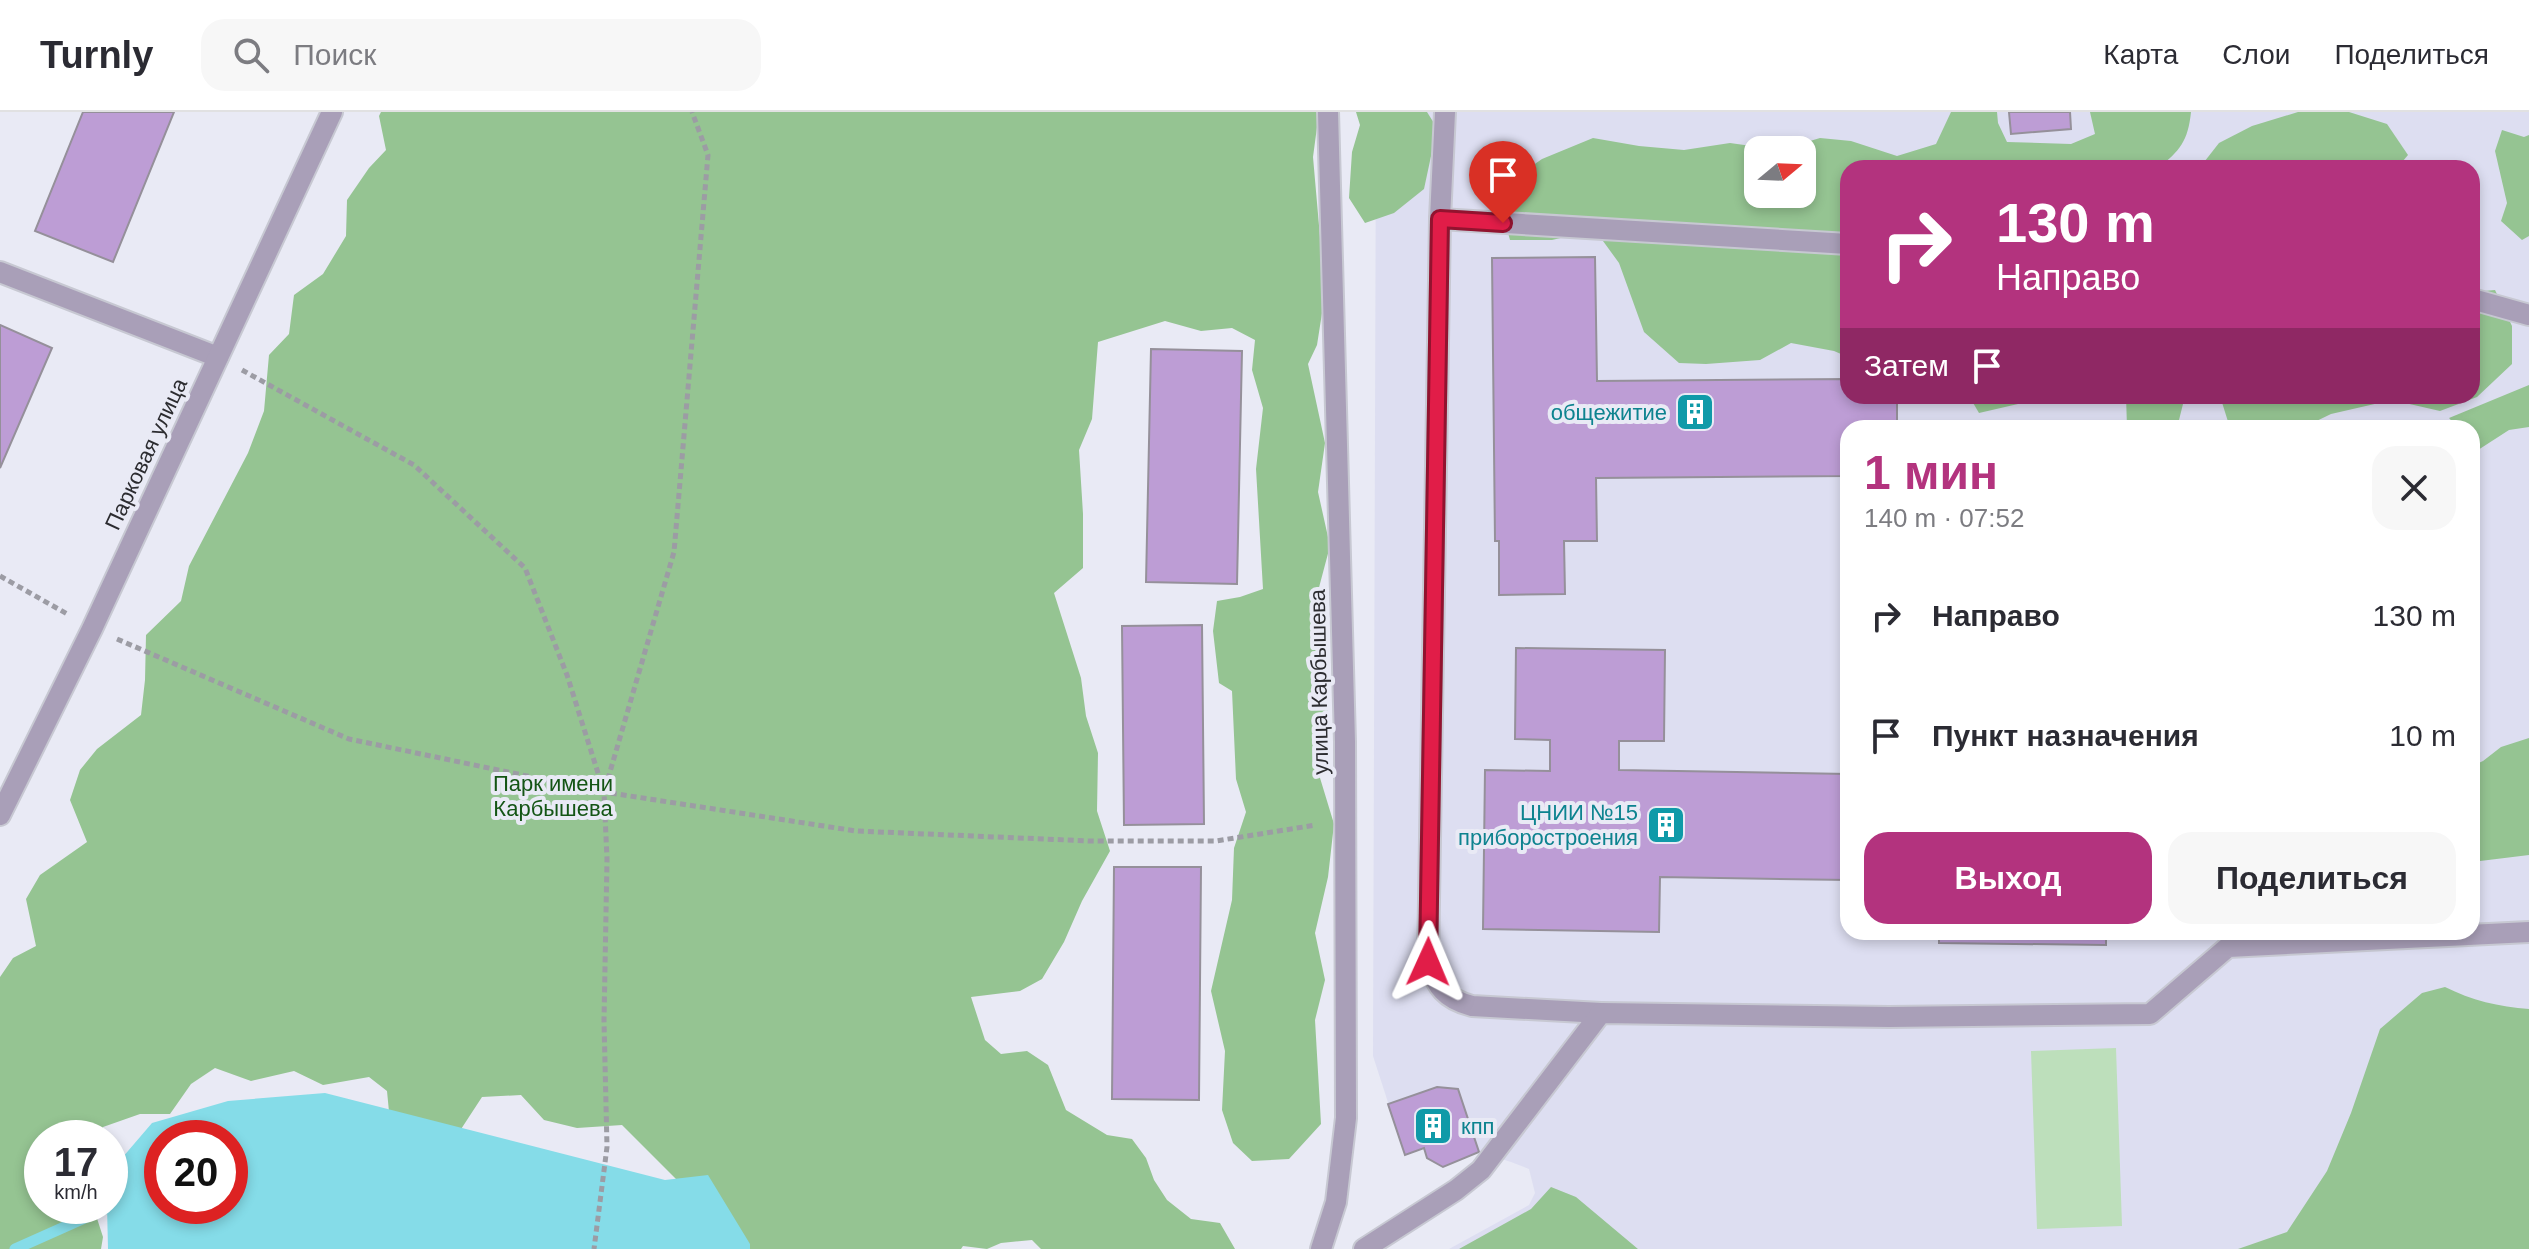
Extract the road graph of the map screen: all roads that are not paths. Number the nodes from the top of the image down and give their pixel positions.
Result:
1 (332, 112) edge
2 (1328, 112) edge
3 (1445, 112) edge
4 (1440, 219) junction
5 (1840, 244) edge
6 (0, 272) edge
7 (2480, 301) edge
8 (2529, 315) edge
9 (218, 357) junction
10 (0, 815) edge
11 (2529, 932) edge
12 (2480, 934) edge
13 (2368, 940) edge
14 (1601, 1013) junction
15 (1321, 1249) edge
16 (1364, 1249) edge

1 - 9 street, Парковая улица
2 - 15 street, улица Карбышева
3 - 4 street
4 - 5 street
4 - 14 street
6 - 9 street
7 - 8 street
9 - 10 street, Парковая улица
11 - 12 street
13 - 14 street
14 - 16 street

